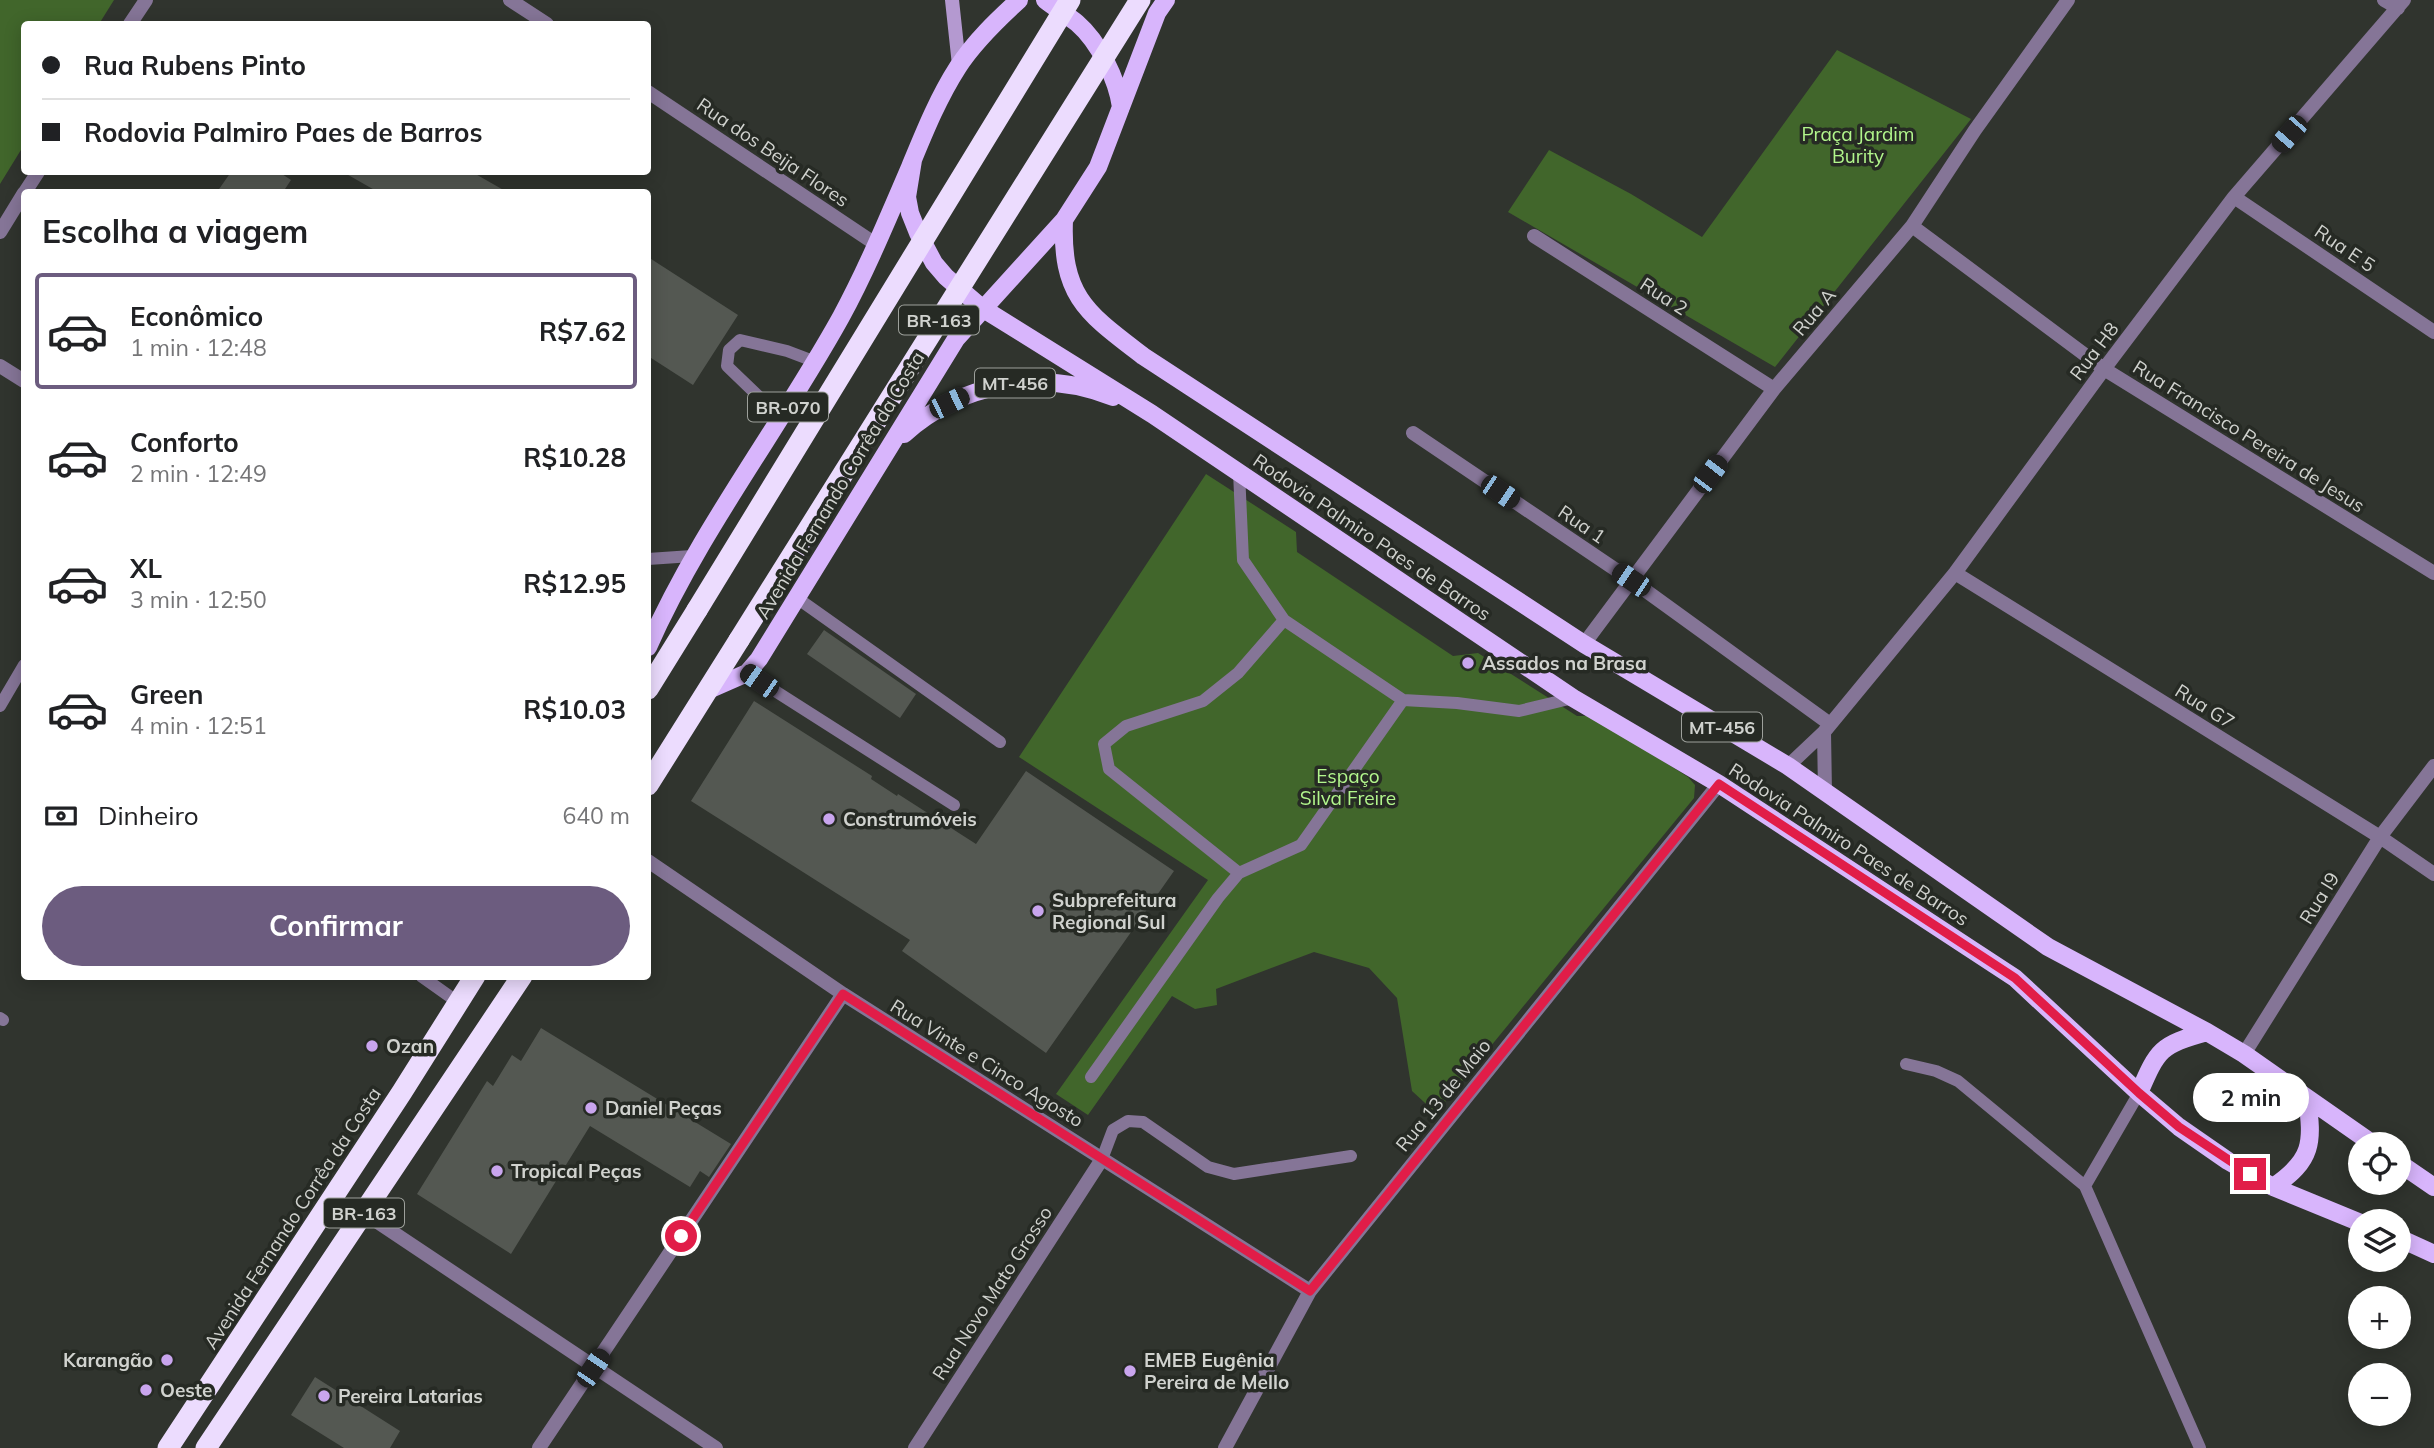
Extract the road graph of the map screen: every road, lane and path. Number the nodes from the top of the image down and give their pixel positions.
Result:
1 (146, 0) edge
2 (510, 0) edge
3 (952, 0) edge
4 (1019, 0) edge
5 (1045, 0) edge
6 (1070, 0) edge
7 (1140, 0) edge
8 (1166, 0) edge
9 (2068, 0) edge
10 (2384, 0) edge
11 (2401, 4) edge
12 (132, 21) edge
13 (542, 21) edge
14 (959, 65) junction
15 (651, 94) edge
16 (1121, 107) junction
17 (913, 160) junction
18 (2234, 197) junction
19 (21, 199) edge
20 (1064, 220) junction
21 (1912, 226) junction
22 (0, 232) edge
23 (1534, 236) dead end
24 (877, 245) junction
25 (982, 308) junction
26 (2434, 332) edge
27 (816, 362) junction
28 (0, 366) edge
29 (2104, 369) junction
30 (21, 379) edge
31 (1774, 389) junction
32 (1152, 414) junction
33 (781, 418) junction
34 (1413, 433) dead end
35 (891, 446) junction
36 (1239, 472) junction
37 (692, 556) junction
38 (651, 559) edge
39 (1955, 573) junction
40 (2434, 573) edge
41 (1631, 580) junction
42 (797, 598) junction
43 (1284, 620) junction
44 (651, 641) edge
45 (1584, 644) junction
46 (21, 670) edge
47 (747, 673) junction
48 (651, 684) edge
49 (706, 691) junction
50 (1573, 698) junction
51 (1404, 700) junction
52 (0, 706) edge
53 (1827, 728) junction
54 (1000, 742) dead end
55 (1787, 766) junction
56 (2434, 766) edge
57 (651, 780) edge
58 (1719, 784) junction
59 (1825, 792) junction
60 (954, 805) dead end
61 (2380, 837) junction
62 (651, 864) edge
63 (1239, 873) junction
64 (2434, 874) edge
65 (427, 980) edge
66 (473, 980) edge
67 (519, 980) edge
68 (843, 994) junction
69 (459, 1003) junction
70 (2207, 1032) junction
71 (2244, 1054) junction
72 (1906, 1063) dead end
73 (1091, 1077) dead end
74 (2139, 1093) junction
75 (2307, 1098) junction
76 (2356, 1132) edge
77 (1351, 1156) dead end
78 (1102, 1158) junction
79 (2411, 1171) edge
80 (2085, 1186) junction
81 (2273, 1187) junction
82 (2434, 1187) edge
83 (364, 1213) junction
84 (2348, 1218) edge
85 (2411, 1243) edge
86 (2434, 1254) edge
87 (1310, 1291) junction
88 (593, 1368) junction
89 (168, 1448) edge
90 (206, 1448) edge
91 (539, 1448) edge
92 (716, 1448) edge
93 (915, 1448) edge
94 (1225, 1448) edge
95 (2200, 1448) edge

1 - 12 street
2 - 13 street
3 - 14 street
4 - 14 main road, BR-070
5 - 16 main road
6 - 48 highway, BR-163, bridge
7 - 49 highway, Avenida Fernando Corrêa da Costa / BR-163, bridge
8 - 16 main road, Avenida Fernando Corrêa da Costa
9 - 21 street, Rua A
10 - 11 street
11 - 18 street, Rua H8
14 - 17 main road, BR-070
15 - 24 street, Rua dos Beija Flores
16 - 20 main road, Avenida Fernando Corrêa da Costa
17 - 24 main road, BR-070
17 - 25 main road, BR-070
18 - 26 street, Rua E 5
18 - 29 street, Rua H8
19 - 22 street
20 - 25 main road, Avenida Fernando Corrêa da Costa
20 - 45 main road, Rodovia Palmiro Paes de Barros / MT-456
21 - 29 street, Rua Francisco Pereira de Jesus
21 - 31 street, Rua A
23 - 31 street, Rua 2
24 - 27 main road, BR-070
25 - 32 main road, Rodovia Palmiro Paes de Barros / MT-456
25 - 35 main road, Avenida Fernando Corrêa da Costa
27 - 33 main road, BR-070
27 - 33 lane
28 - 30 street
29 - 39 street, Rua H8
29 - 40 street, Rua Francisco Pereira de Jesus
31 - 41 street, Rua A
32 - 35 main road, MT-456
32 - 36 main road, Rodovia Palmiro Paes de Barros / MT-456
33 - 37 main road, BR-070
34 - 41 street, Rua 1
35 - 42 main road, Avenida Fernando Corrêa da Costa
36 - 43 lane
36 - 50 main road, Rodovia Palmiro Paes de Barros / MT-456
37 - 38 lane
37 - 44 main road, BR-070
39 - 53 street, Rua H8
39 - 61 street, Rua G7
41 - 45 street, Rua A
41 - 53 street, Rua 1
42 - 47 main road, Avenida Fernando Corrêa da Costa
42 - 54 lane
43 - 51 lane
43 - 63 lane
45 - 55 main road, Rodovia Palmiro Paes de Barros / MT-456
46 - 52 lane
47 - 49 main road, Avenida Fernando Corrêa da Costa
47 - 60 lane
49 - 57 highway, Avenida Fernando Corrêa da Costa / BR-163
50 - 51 lane
50 - 58 main road, Rodovia Palmiro Paes de Barros / MT-456
51 - 63 lane
53 - 55 street, Rua H8
53 - 59 street
55 - 59 main road, Rodovia Palmiro Paes de Barros / MT-456
56 - 61 street, Rua I9
58 - 74 main road, Rodovia Palmiro Paes de Barros / MT-456
58 - 87 street, Rua 13 de Maio
59 - 70 main road, Rodovia Palmiro Paes de Barros / MT-456
61 - 64 street, Rua G7
61 - 71 street, Rua I9
62 - 68 street, Rua Vinte e Cinco Agosto
63 - 73 lane
65 - 69 lane
66 - 69 highway, Avenida Fernando Corrêa da Costa / BR-163
67 - 83 highway, BR-163
68 - 78 street, Rua Vinte e Cinco Agosto
68 - 88 street
69 - 89 highway, Avenida Fernando Corrêa da Costa / BR-163
70 - 71 main road, Rodovia Palmiro Paes de Barros / MT-456
70 - 74 main road
71 - 75 main road, Rodovia Palmiro Paes de Barros / MT-456
72 - 80 lane
74 - 80 lane
74 - 81 main road, Rodovia Palmiro Paes de Barros / MT-456
75 - 76 main road, Rodovia Palmiro Paes de Barros / MT-456
75 - 81 main road
77 - 78 lane
78 - 87 street, Rua Vinte e Cinco Agosto
78 - 93 street, Rua Novo Mato Grosso
79 - 82 main road
80 - 95 lane
81 - 84 main road, Rodovia Palmiro Paes de Barros / MT-456
83 - 88 street
83 - 90 highway, BR-163
85 - 86 main road
87 - 94 street, Rua 13 de Maio
88 - 91 street
88 - 92 street

